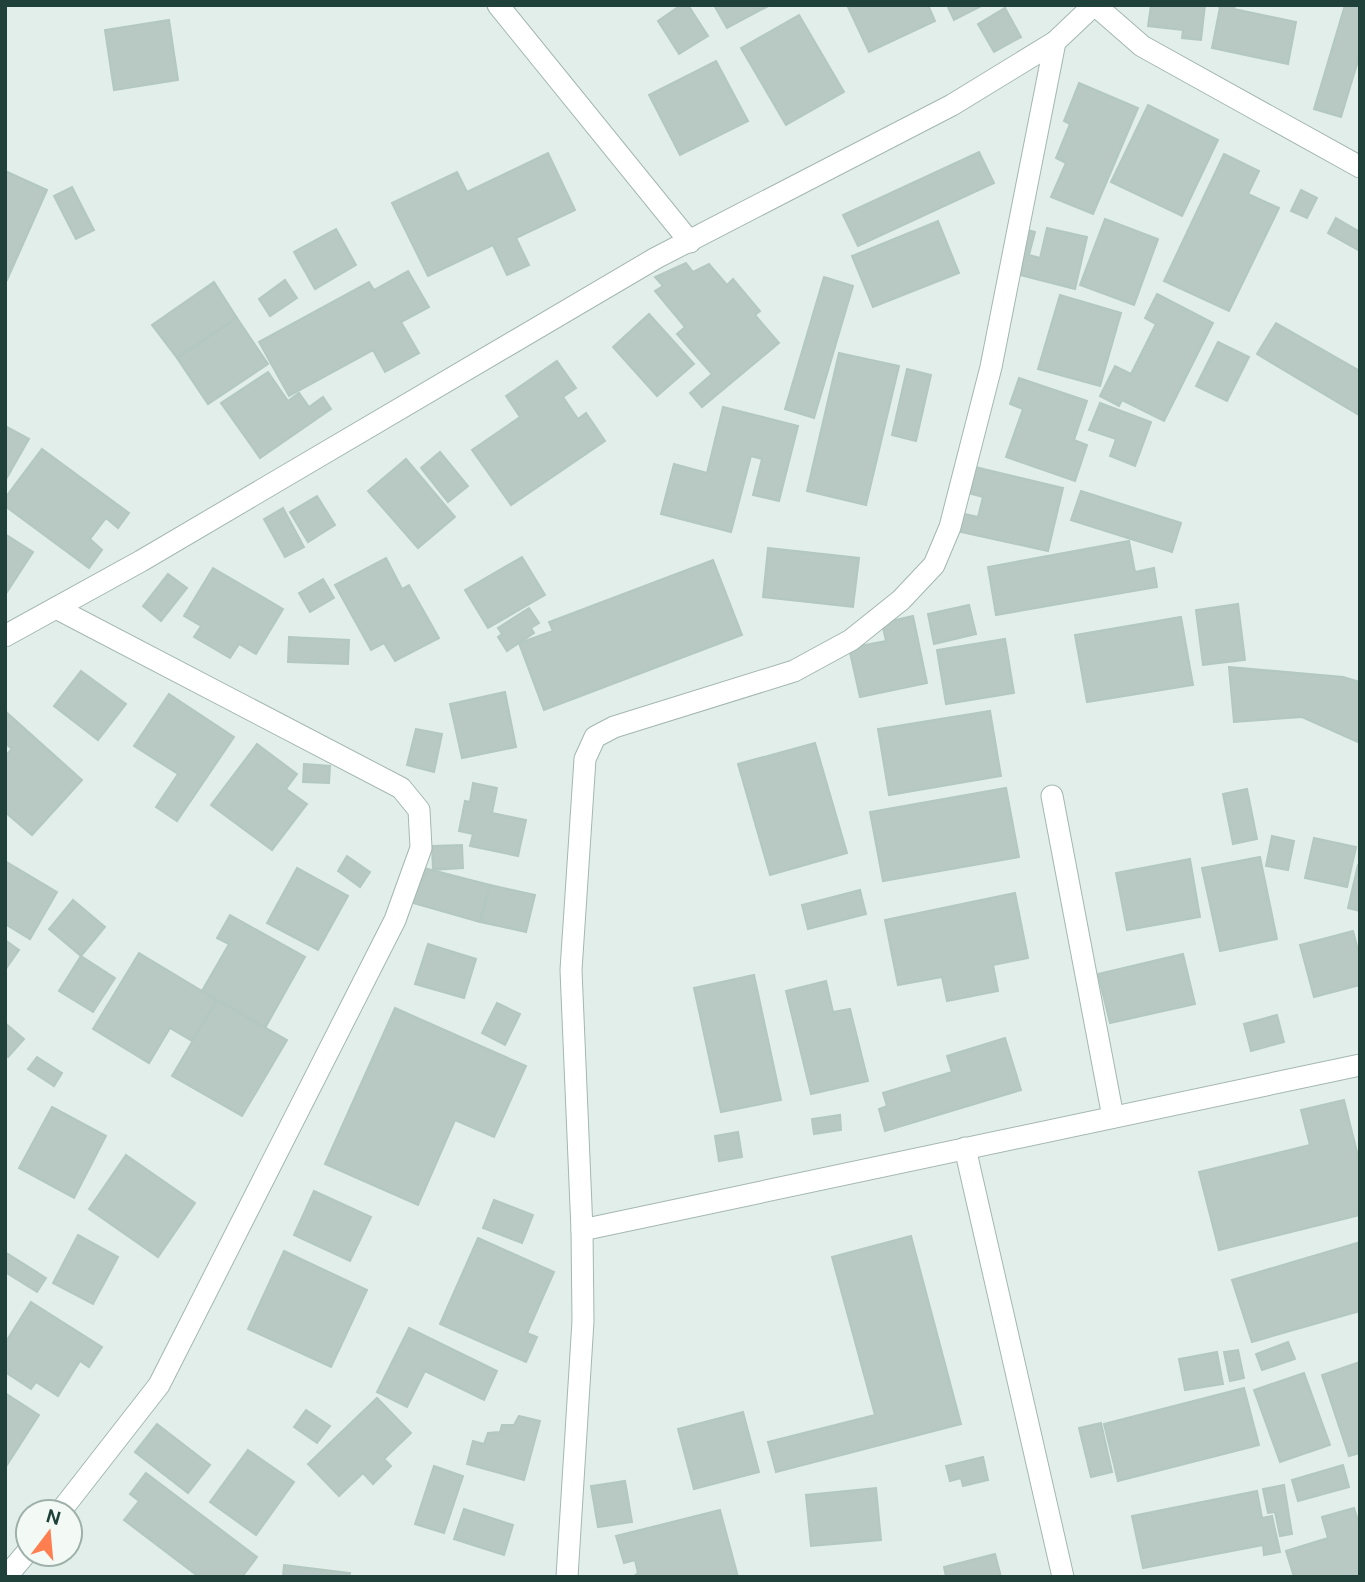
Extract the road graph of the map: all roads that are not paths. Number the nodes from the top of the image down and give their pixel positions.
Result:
1 (498, 5) edge
2 (1094, 5) edge
3 (1055, 42) junction
4 (1360, 167) edge
5 (690, 242) junction
6 (56, 608) junction
7 (5, 636) edge
8 (1052, 796) dead end
9 (1360, 1065) edge
10 (1114, 1117) junction
11 (965, 1148) junction
12 (582, 1230) junction
13 (71, 1498) edge
14 (567, 1577) edge
15 (1063, 1577) edge

1 - 5 street
2 - 3 street
2 - 4 street
3 - 5 street
3 - 12 street
5 - 6 street
6 - 7 street
6 - 13 street
8 - 10 street
9 - 10 street
10 - 11 street
11 - 12 street
11 - 15 street
12 - 14 street

